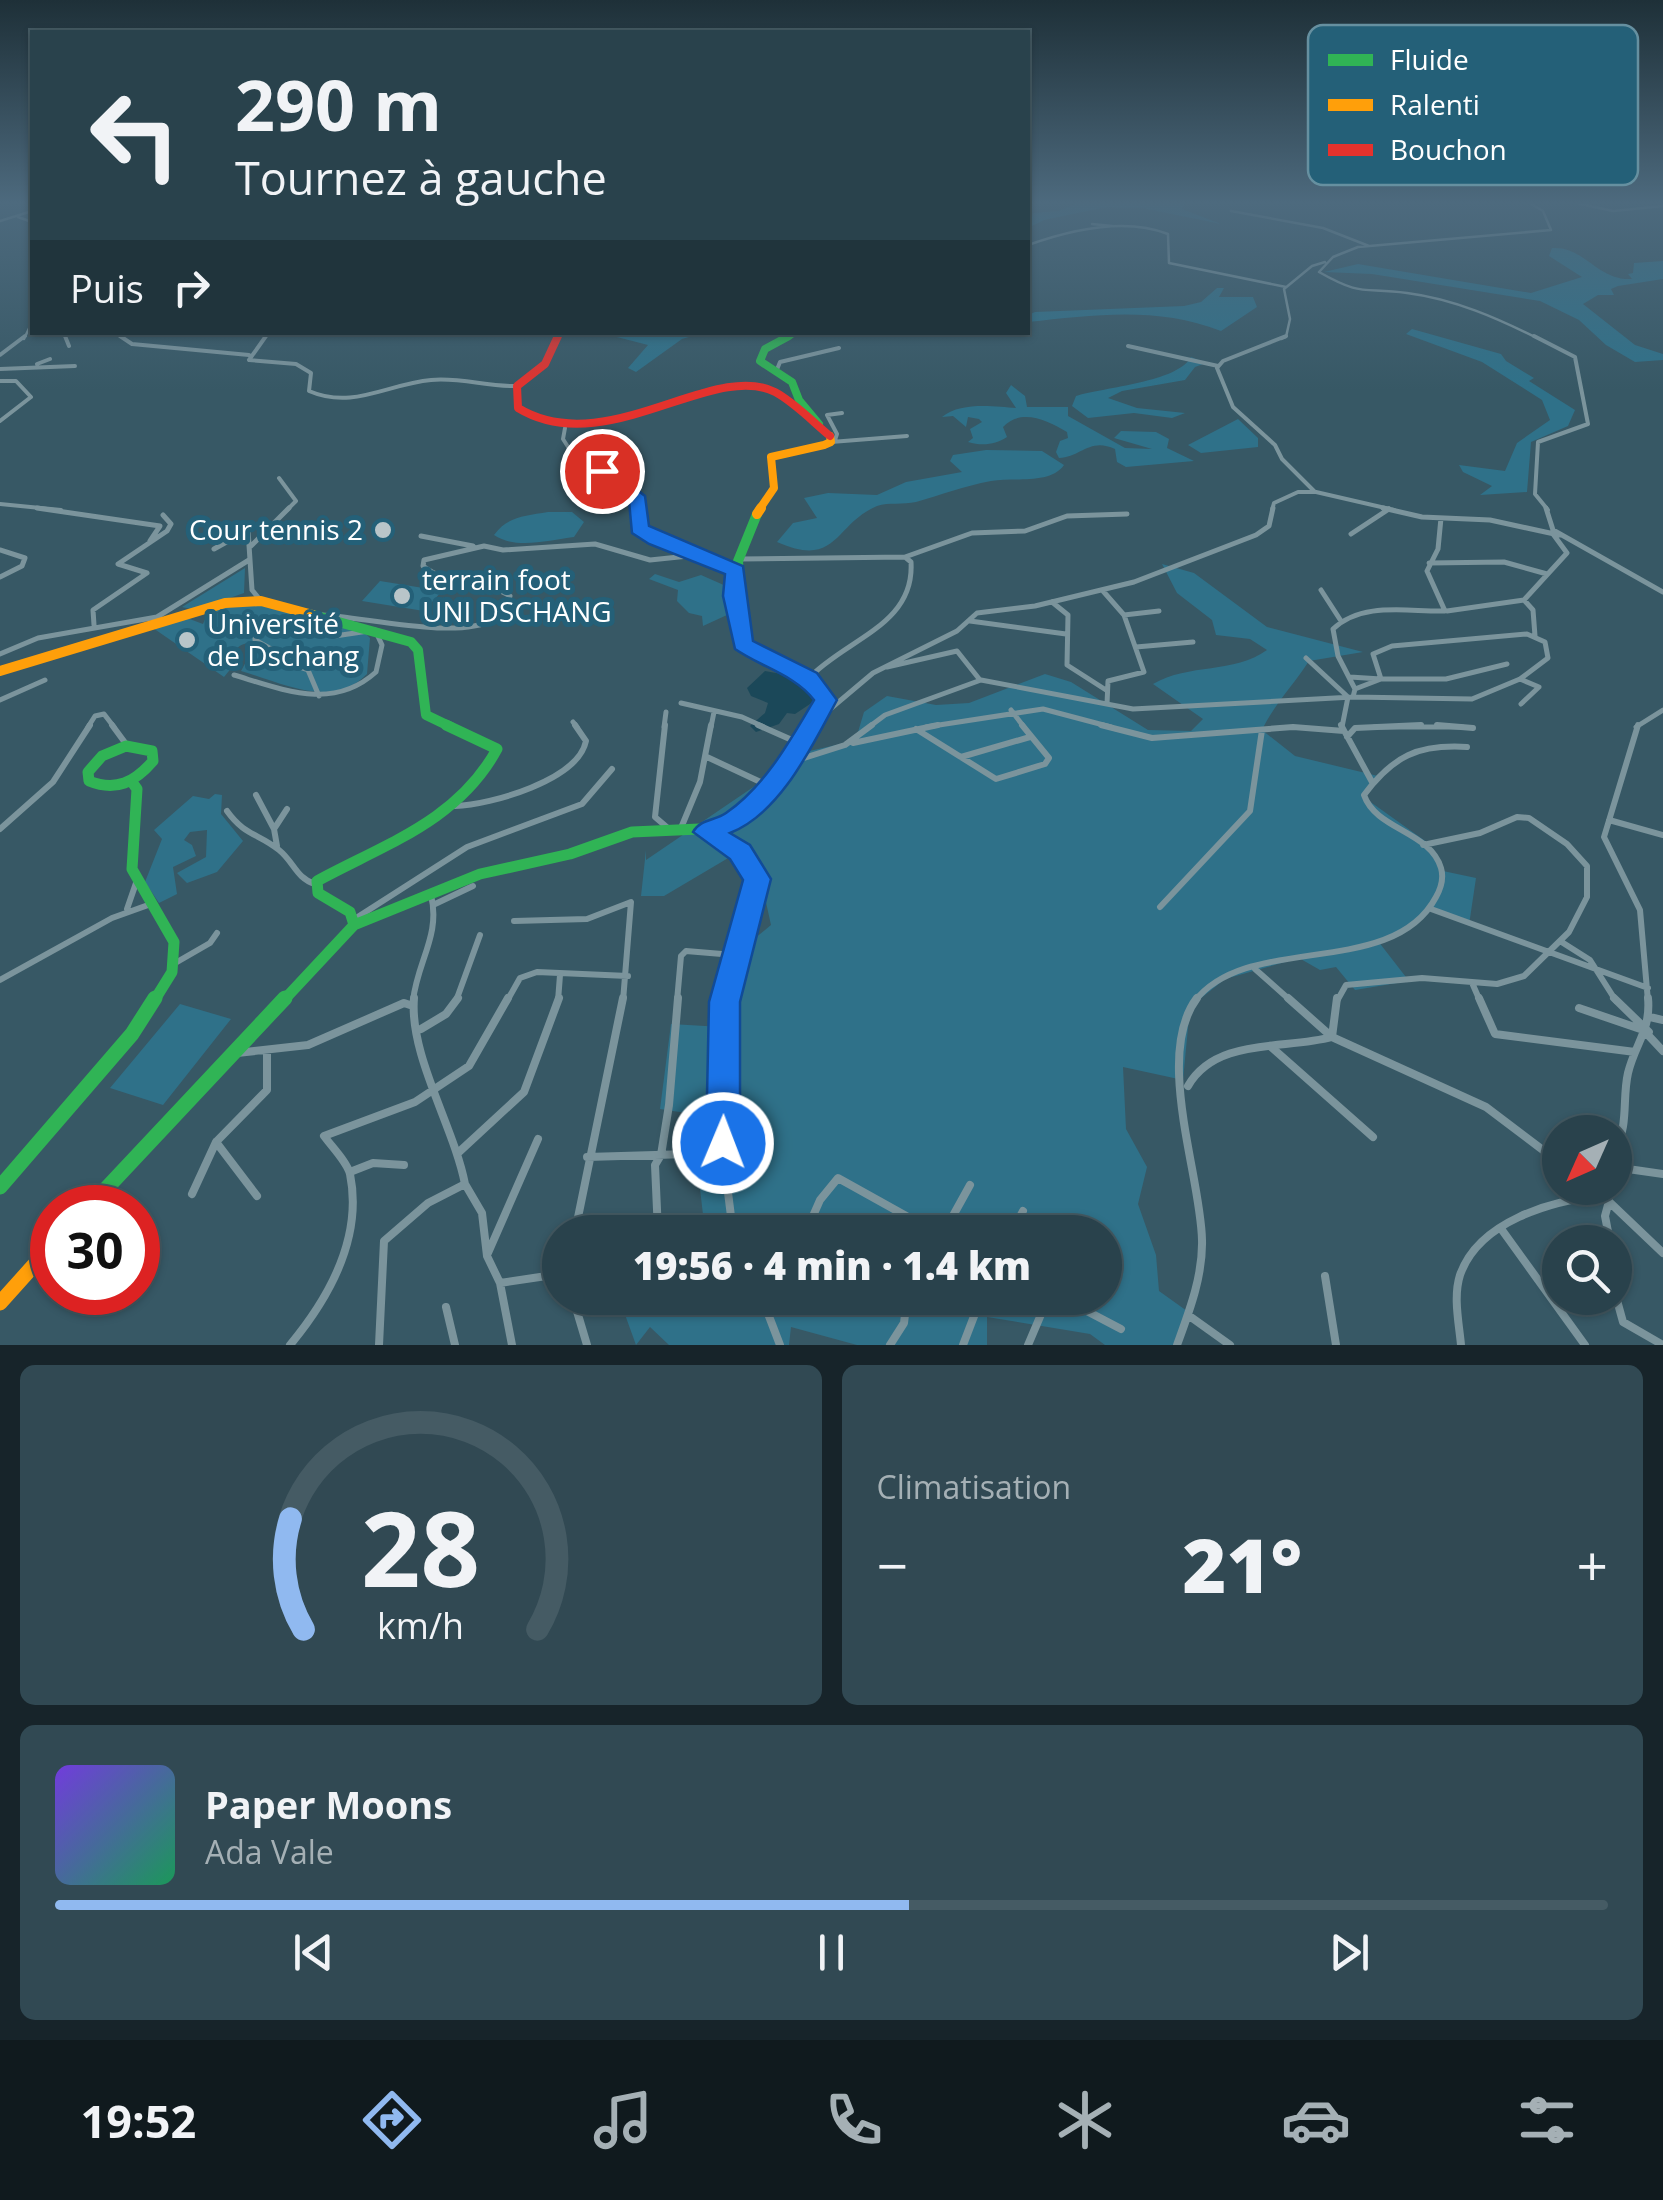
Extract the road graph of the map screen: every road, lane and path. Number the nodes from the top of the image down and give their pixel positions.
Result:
1 (1176, 265) edge
2 (1317, 265) edge
3 (1324, 265) edge
4 (1286, 287) junction
5 (30, 326) edge
6 (64, 335) edge
7 (118, 335) edge
8 (266, 335) edge
9 (558, 335) edge
10 (792, 335) edge
11 (69, 346) dead end
12 (1128, 346) dead end
13 (839, 348) dead end
14 (249, 354) junction
15 (0, 355) edge
16 (50, 359) dead end
17 (35, 366) junction
18 (76, 366) dead end
19 (1218, 366) junction
20 (0, 368) edge
21 (776, 372) junction
22 (0, 381) edge
23 (517, 386) junction
24 (842, 413) dead end
25 (0, 421) edge
26 (566, 428) junction
27 (907, 436) dead end
28 (832, 439) junction
29 (279, 478) dead end
30 (1312, 491) junction
31 (0, 504) edge
32 (1389, 509) junction
33 (1127, 514) dead end
34 (163, 515) dead end
35 (1441, 518) junction
36 (1350, 534) dead end
37 (1556, 535) junction
38 (420, 536) dead end
39 (148, 544) junction
40 (476, 547) junction
41 (249, 548) junction
42 (214, 549) dead end
43 (0, 550) edge
44 (698, 555) junction
45 (905, 557) junction
46 (249, 560) junction
47 (1428, 563) junction
48 (738, 565) junction
49 (1547, 574) junction
50 (0, 578) edge
51 (252, 590) junction
52 (1321, 590) dead end
53 (1103, 591) junction
54 (1663, 592) edge
55 (238, 600) junction
56 (1049, 600) junction
57 (1524, 600) junction
58 (260, 601) junction
59 (1446, 611) junction
60 (1159, 612) dead end
61 (1124, 614) junction
62 (322, 615) dead end
63 (968, 621) junction
64 (1341, 621) junction
65 (94, 625) dead end
66 (375, 630) junction
67 (255, 634) dead end
68 (1066, 634) junction
69 (335, 636) dead end
70 (1535, 636) junction
71 (1193, 642) dead end
72 (1136, 647) junction
73 (0, 654) edge
74 (1306, 658) dead end
75 (1508, 664) dead end
76 (884, 666) junction
77 (0, 671) edge
78 (234, 676) dead end
79 (1349, 676) junction
80 (809, 678) junction
81 (1381, 679) junction
82 (1520, 679) junction
83 (45, 680) dead end
84 (981, 680) junction
85 (1106, 690) junction
86 (1352, 694) junction
87 (322, 698) junction
88 (0, 700) edge
89 (682, 703) dead end
90 (1107, 704) junction
91 (1521, 704) dead end
92 (1012, 710) junction
93 (1663, 710) edge
94 (666, 712) dead end
95 (714, 712) junction
96 (572, 722) dead end
97 (810, 727) junction
98 (1474, 728) dead end
99 (916, 729) junction
100 (1262, 730) junction
101 (1346, 734) junction
102 (1030, 737) junction
103 (801, 744) junction
104 (846, 745) junction
105 (129, 746) junction
106 (1467, 747) dead end
107 (706, 757) junction
108 (958, 758) junction
109 (790, 762) junction
110 (612, 770) dead end
111 (132, 782) junction
112 (1372, 782) junction
113 (769, 786) junction
114 (256, 795) dead end
115 (455, 806) junction
116 (287, 809) dead end
117 (227, 811) dead end
118 (1609, 820) junction
119 (0, 829) edge
120 (274, 829) junction
121 (676, 831) junction
122 (706, 832) junction
123 (1663, 835) edge
124 (1423, 844) junction
125 (277, 848) junction
126 (136, 883) junction
127 (315, 884) junction
128 (473, 886) dead end
129 (432, 900) junction
130 (150, 904) junction
131 (1160, 907) dead end
132 (1431, 909) junction
133 (127, 910) junction
134 (514, 921) dead end
135 (353, 923) junction
136 (217, 934) dead end
137 (480, 935) dead end
138 (1560, 941) junction
139 (1547, 952) junction
140 (734, 954) junction
141 (177, 962) junction
142 (1255, 969) junction
143 (1596, 972) junction
144 (560, 975) junction
145 (628, 976) junction
146 (0, 980) edge
147 (1473, 984) junction
148 (1648, 988) junction
149 (412, 1006) junction
150 (1579, 1008) dead end
151 (1650, 1017) junction
152 (1663, 1020) edge
153 (421, 1030) junction
154 (1649, 1032) junction
155 (1332, 1036) junction
156 (1270, 1046) junction
157 (267, 1050) junction
158 (1663, 1051) edge
159 (1635, 1052) junction
160 (232, 1054) junction
161 (432, 1090) junction
162 (1185, 1094) junction
163 (1624, 1115) edge
164 (1373, 1137) dead end
165 (538, 1140) dead end
166 (216, 1142) junction
167 (1542, 1149) edge
168 (459, 1152) junction
169 (723, 1153) junction
170 (661, 1155) junction
171 (587, 1157) junction
172 (404, 1165) dead end
173 (1632, 1170) edge
174 (350, 1172) junction
175 (1663, 1174) edge
176 (465, 1184) junction
177 (110, 1185) edge
178 (0, 1186) edge
179 (970, 1186) dead end
180 (192, 1194) dead end
181 (257, 1196) dead end
182 (1551, 1205) edge
183 (1615, 1205) edge
184 (1023, 1212) dead end
185 (578, 1215) edge
186 (657, 1215) edge
187 (730, 1215) edge
188 (813, 1215) edge
189 (904, 1215) edge
190 (954, 1215) edge
191 (1021, 1215) edge
192 (1502, 1229) junction
193 (1663, 1252) edge
194 (487, 1256) junction
195 (30, 1270) edge
196 (1325, 1276) dead end
197 (542, 1277) edge
198 (500, 1283) junction
199 (0, 1303) edge
200 (446, 1306) dead end
201 (578, 1315) edge
202 (769, 1315) edge
203 (905, 1315) edge
204 (974, 1315) edge
205 (1041, 1315) edge
206 (1095, 1315) edge
207 (1188, 1315) junction
208 (1621, 1315) edge
209 (1120, 1328) dead end
210 (1663, 1344) edge
211 (290, 1345) edge
212 (379, 1345) edge
213 (455, 1345) edge
214 (512, 1345) edge
215 (587, 1345) edge
216 (780, 1345) edge
217 (890, 1345) edge
218 (963, 1345) edge
219 (1028, 1345) edge
220 (1177, 1345) edge
221 (1230, 1345) edge
222 (1336, 1345) edge
223 (1461, 1345) edge
224 (1586, 1345) edge

1 - 4 street
2 - 4 street
3 - 37 street
4 - 19 street
5 - 15 street
6 - 11 street
7 - 14 street
8 - 14 street
9 - 23 street
10 - 21 street
12 - 19 street
13 - 21 street
14 - 23 street
16 - 17 street
17 - 18 street
17 - 20 street
19 - 30 street
21 - 28 street
22 - 25 street
23 - 26 street
24 - 28 street
26 - 28 street
26 - 44 street
27 - 28 street
28 - 48 street
29 - 41 street
30 - 32 street
30 - 53 street
31 - 39 street
32 - 35 street
32 - 36 street
33 - 45 street
34 - 39 street
35 - 37 street
35 - 47 street
37 - 49 street
37 - 54 street
38 - 40 street
39 - 65 street
40 - 44 street
40 - 62 street
41 - 42 street
41 - 46 street
43 - 50 street
44 - 48 street
45 - 48 street
45 - 80 street
46 - 51 street
46 - 73 street
47 - 49 street
47 - 59 street
48 - 80 street
49 - 57 street
51 - 55 street
51 - 58 street
52 - 64 street
53 - 56 street
53 - 61 street
55 - 58 street
55 - 77 street
56 - 63 street
56 - 68 street
57 - 59 street
57 - 70 street
58 - 66 street
59 - 64 street
60 - 61 street
61 - 72 street
63 - 68 street
63 - 76 street
64 - 79 street
66 - 69 street
66 - 87 street
66 - 115 street
67 - 87 street
68 - 85 street
70 - 81 street
70 - 82 street
71 - 72 street
72 - 85 street
74 - 86 street
75 - 81 street
76 - 84 street
76 - 97 street
78 - 87 street
79 - 81 street
79 - 86 street
80 - 97 street
81 - 86 street
82 - 86 street
82 - 91 street
83 - 88 street
84 - 90 street
84 - 104 street
85 - 90 street
86 - 90 street
86 - 101 street
89 - 95 street
92 - 99 street
92 - 100 street
92 - 102 street
93 - 118 street
94 - 121 street
95 - 103 street
95 - 107 street
96 - 115 street
97 - 103 street
98 - 101 street
99 - 104 street
99 - 108 street
100 - 101 street
100 - 131 street
101 - 112 street
102 - 108 street
102 - 108 street
103 - 109 street
104 - 109 street
105 - 111 street
105 - 111 street
105 - 119 street
106 - 112 street
107 - 113 street
107 - 121 street
109 - 113 street
110 - 135 street
111 - 126 street
112 - 124 street
113 - 122 street
114 - 120 street
115 - 127 street
116 - 120 street
117 - 125 street
118 - 123 street
118 - 148 street
120 - 125 street
121 - 122 street
121 - 129 street
122 - 140 street
124 - 132 street
124 - 138 street
125 - 127 street
126 - 130 street
126 - 133 street
127 - 135 street
128 - 129 street
129 - 135 street
129 - 149 street
130 - 133 street
130 - 141 street
132 - 139 street
132 - 142 street
133 - 146 street
134 - 145 street
135 - 160 street
136 - 141 street
137 - 153 street
138 - 139 street
138 - 143 street
139 - 143 street
139 - 147 street
140 - 169 street
140 - 170 street
141 - 178 street
142 - 155 street
142 - 162 street
143 - 148 street
143 - 154 street
144 - 145 street
144 - 161 street
144 - 168 street
145 - 171 street
147 - 155 street
147 - 159 street
148 - 151 street
149 - 153 street
149 - 157 street
150 - 154 street
151 - 152 street
151 - 154 street
153 - 161 street
154 - 158 street
154 - 159 street
155 - 156 street
155 - 167 street
156 - 162 street
156 - 164 street
157 - 160 street
157 - 166 street
159 - 163 street
160 - 177 street
161 - 168 street
161 - 174 street
162 - 207 street
165 - 194 street
166 - 180 street
166 - 181 street
168 - 176 street
169 - 170 street
169 - 187 street
170 - 171 street
170 - 186 street
171 - 185 street
172 - 174 street
173 - 175 street
174 - 211 street
176 - 194 street
176 - 212 street
179 - 190 street
182 - 192 street
183 - 193 street
184 - 191 street
188 - 189 street
192 - 223 street
192 - 224 street
194 - 198 street
195 - 199 street
196 - 222 street
197 - 198 street
198 - 214 street
200 - 213 street
201 - 215 street
202 - 216 street
203 - 217 street
204 - 218 street
205 - 219 street
206 - 209 street
207 - 220 street
207 - 221 street
208 - 210 street

